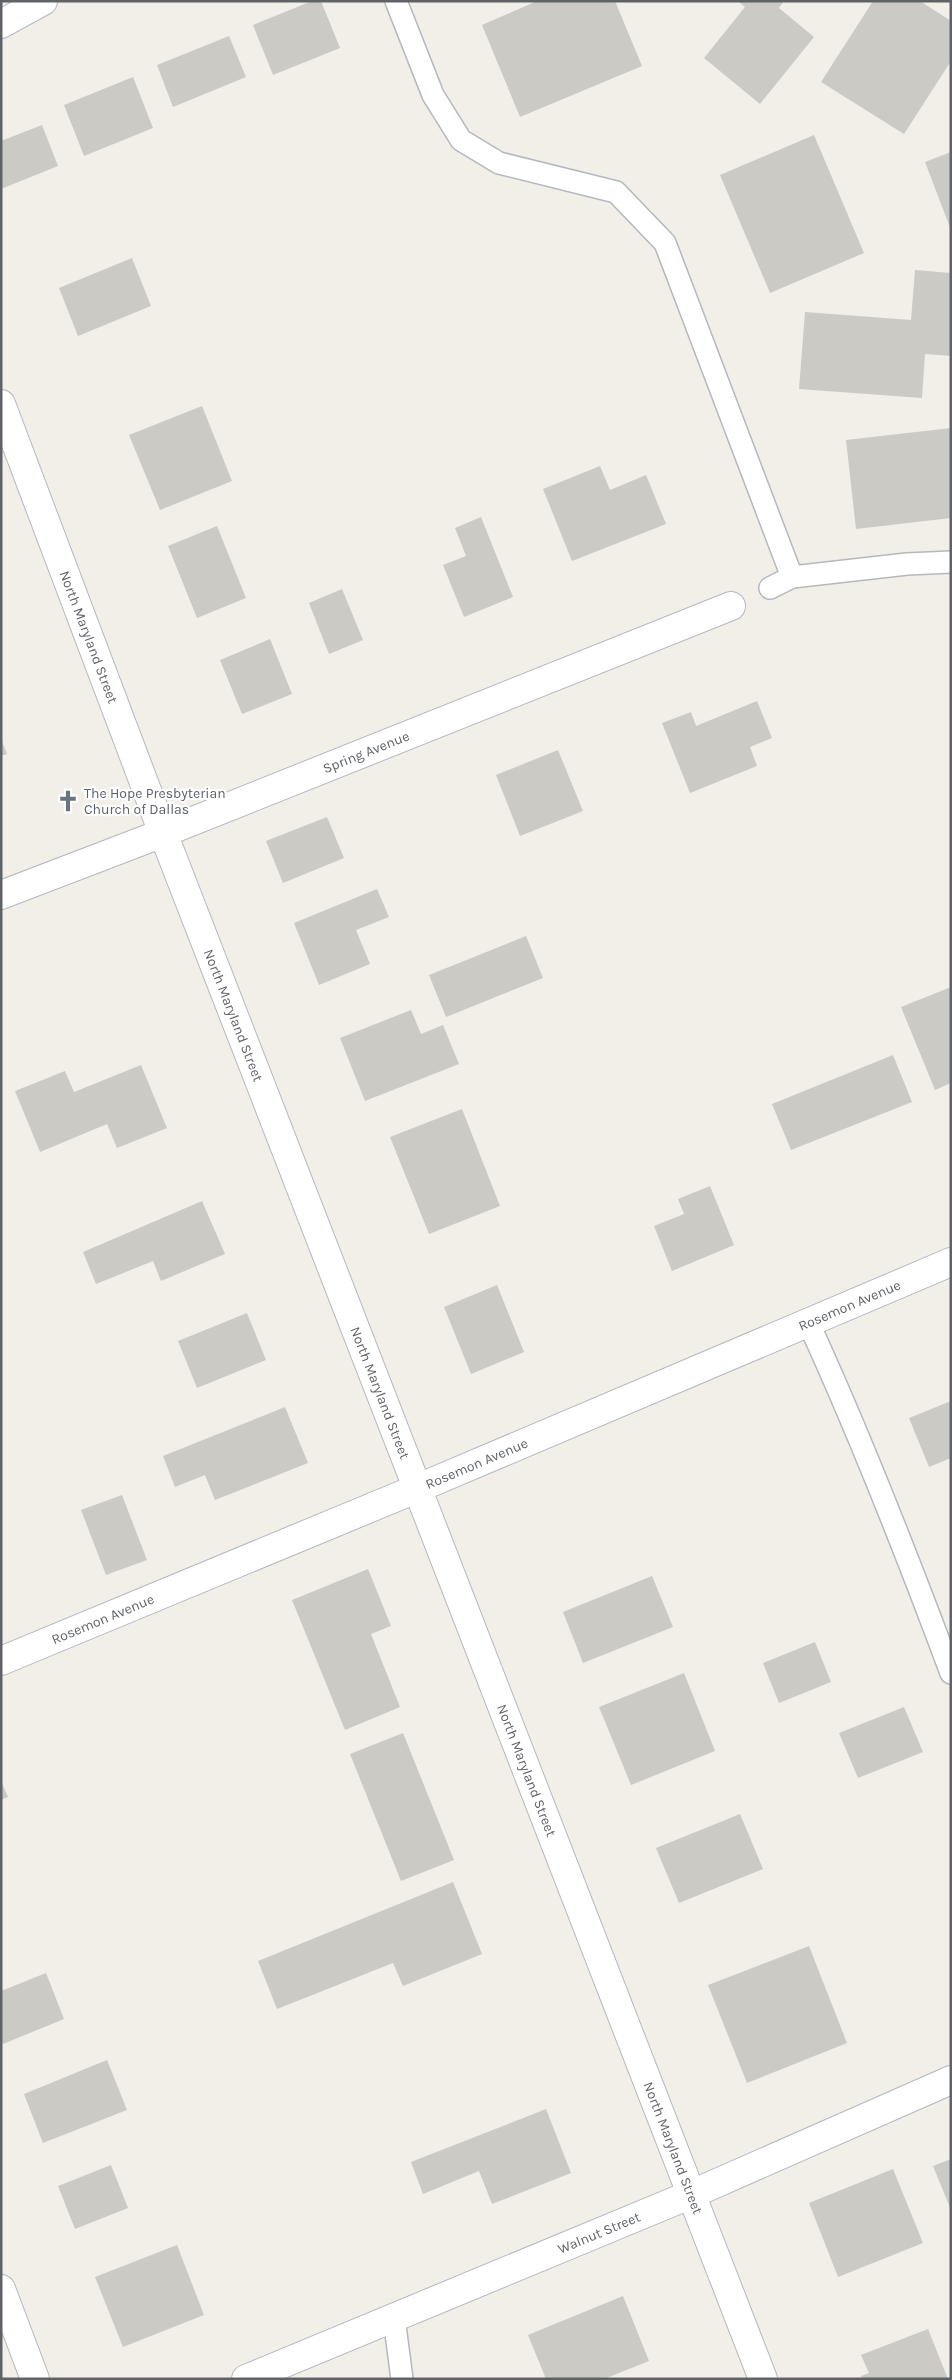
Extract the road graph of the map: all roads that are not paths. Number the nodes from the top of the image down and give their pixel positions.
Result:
1 (43, 1) edge
2 (396, 1) edge
3 (1, 24) edge
4 (1, 404) edge
5 (951, 562) edge
6 (792, 577) junction
7 (770, 588) dead end
8 (730, 606) dead end
9 (163, 834) junction
10 (1, 895) edge
11 (951, 1262) edge
12 (808, 1322) junction
13 (416, 1489) junction
14 (1, 1661) edge
15 (951, 1673) edge
16 (951, 2080) edge
17 (692, 2194) junction
18 (1, 2289) edge
19 (394, 2318) junction
20 (35, 2379) edge
21 (246, 2379) edge
22 (402, 2379) edge
23 (763, 2379) edge

1 - 3 street
2 - 6 lane
4 - 9 street, North Maryland Street
5 - 6 lane
6 - 7 lane
8 - 9 street, Spring Avenue
9 - 10 street, Spring Avenue
9 - 13 street, North Maryland Street
11 - 12 street, Rosemon Avenue
12 - 13 street, Rosemon Avenue
12 - 15 lane
13 - 14 street, Rosemon Avenue
13 - 17 street, North Maryland Street
16 - 17 street, Walnut Street
17 - 19 street, Walnut Street
17 - 23 street, North Maryland Street
18 - 20 street
19 - 21 street, Walnut Street
19 - 22 lane

